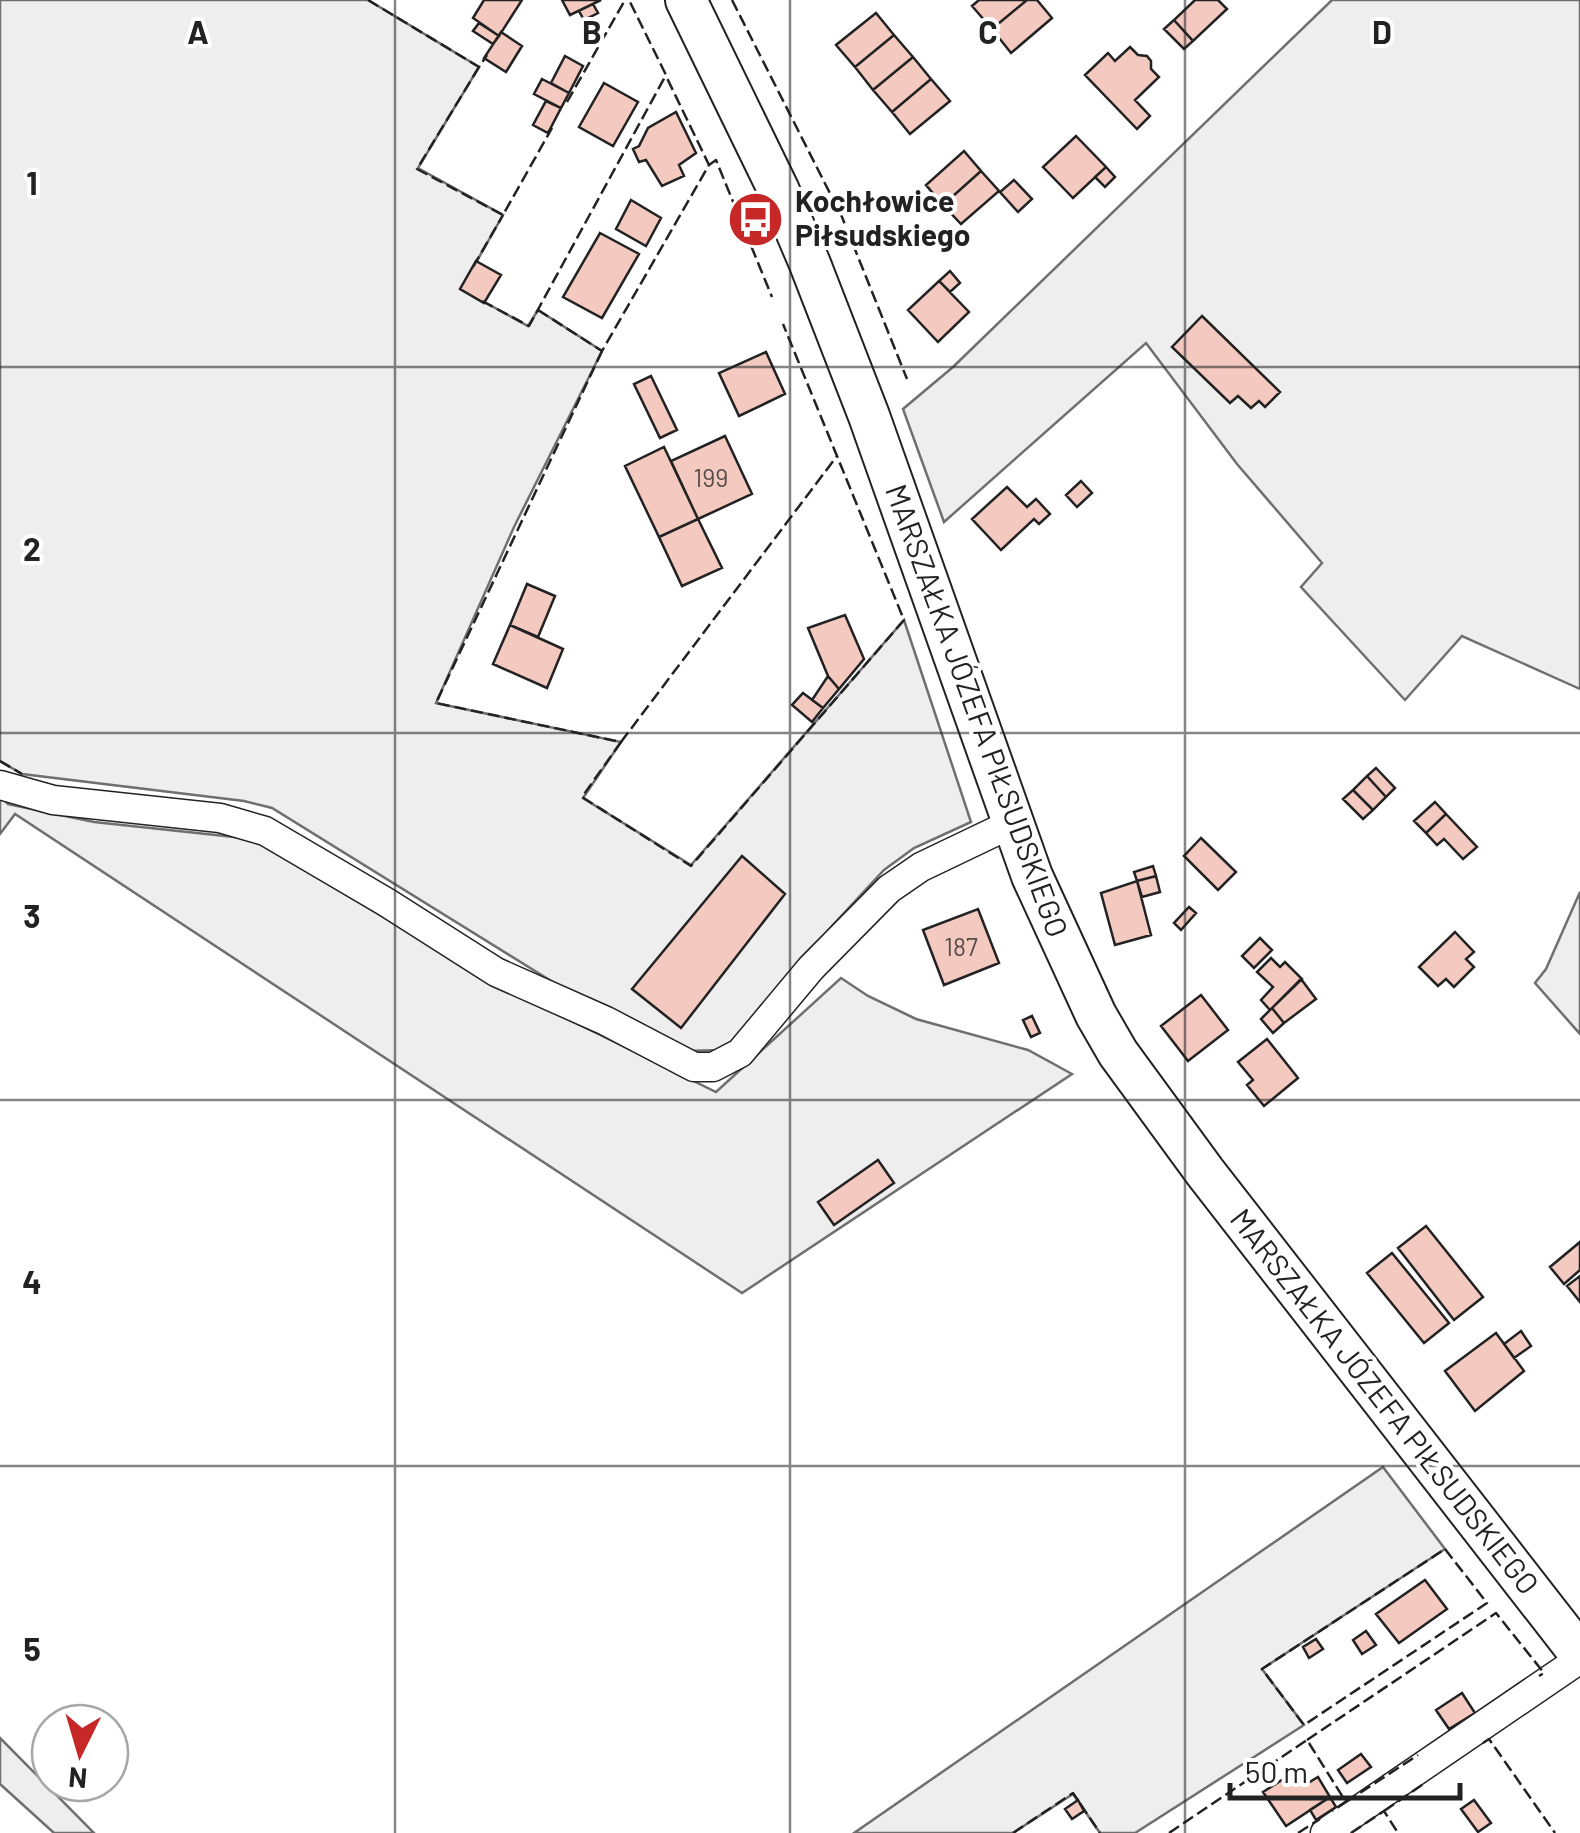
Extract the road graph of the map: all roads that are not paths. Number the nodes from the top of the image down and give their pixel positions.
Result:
1 (686, 0) edge
2 (6, 788) edge
3 (1013, 823) junction
4 (1580, 1656) edge
5 (1324, 1833) edge

1 - 3 street, MARSZAŁKA JÓZEFA PIŁSUDSKIEGO
2 - 3 street
3 - 4 street, MARSZAŁKA JÓZEFA PIŁSUDSKIEGO
4 - 5 street

